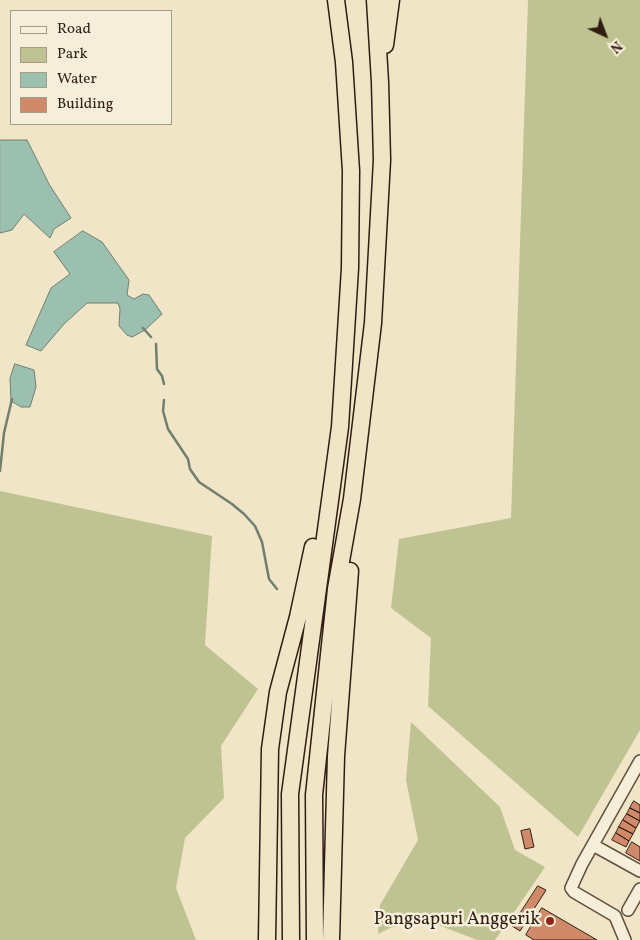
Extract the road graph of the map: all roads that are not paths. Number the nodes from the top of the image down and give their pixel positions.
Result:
1 (336, 0) edge
2 (375, 0) edge
3 (391, 0) edge
4 (380, 82) junction
5 (340, 427) junction
6 (352, 499) junction
7 (640, 761) edge
8 (593, 845) junction
9 (640, 871) edge
10 (640, 889) edge
11 (628, 910) dead end
12 (267, 940) edge
13 (291, 940) edge
14 (315, 940) edge
15 (331, 940) edge
16 (625, 940) edge

1 - 5 highway
2 - 4 highway
3 - 4 highway
4 - 6 highway
5 - 12 highway
5 - 13 highway
6 - 14 highway
6 - 15 highway
7 - 8 street
8 - 9 street
8 - 16 street
10 - 11 street

